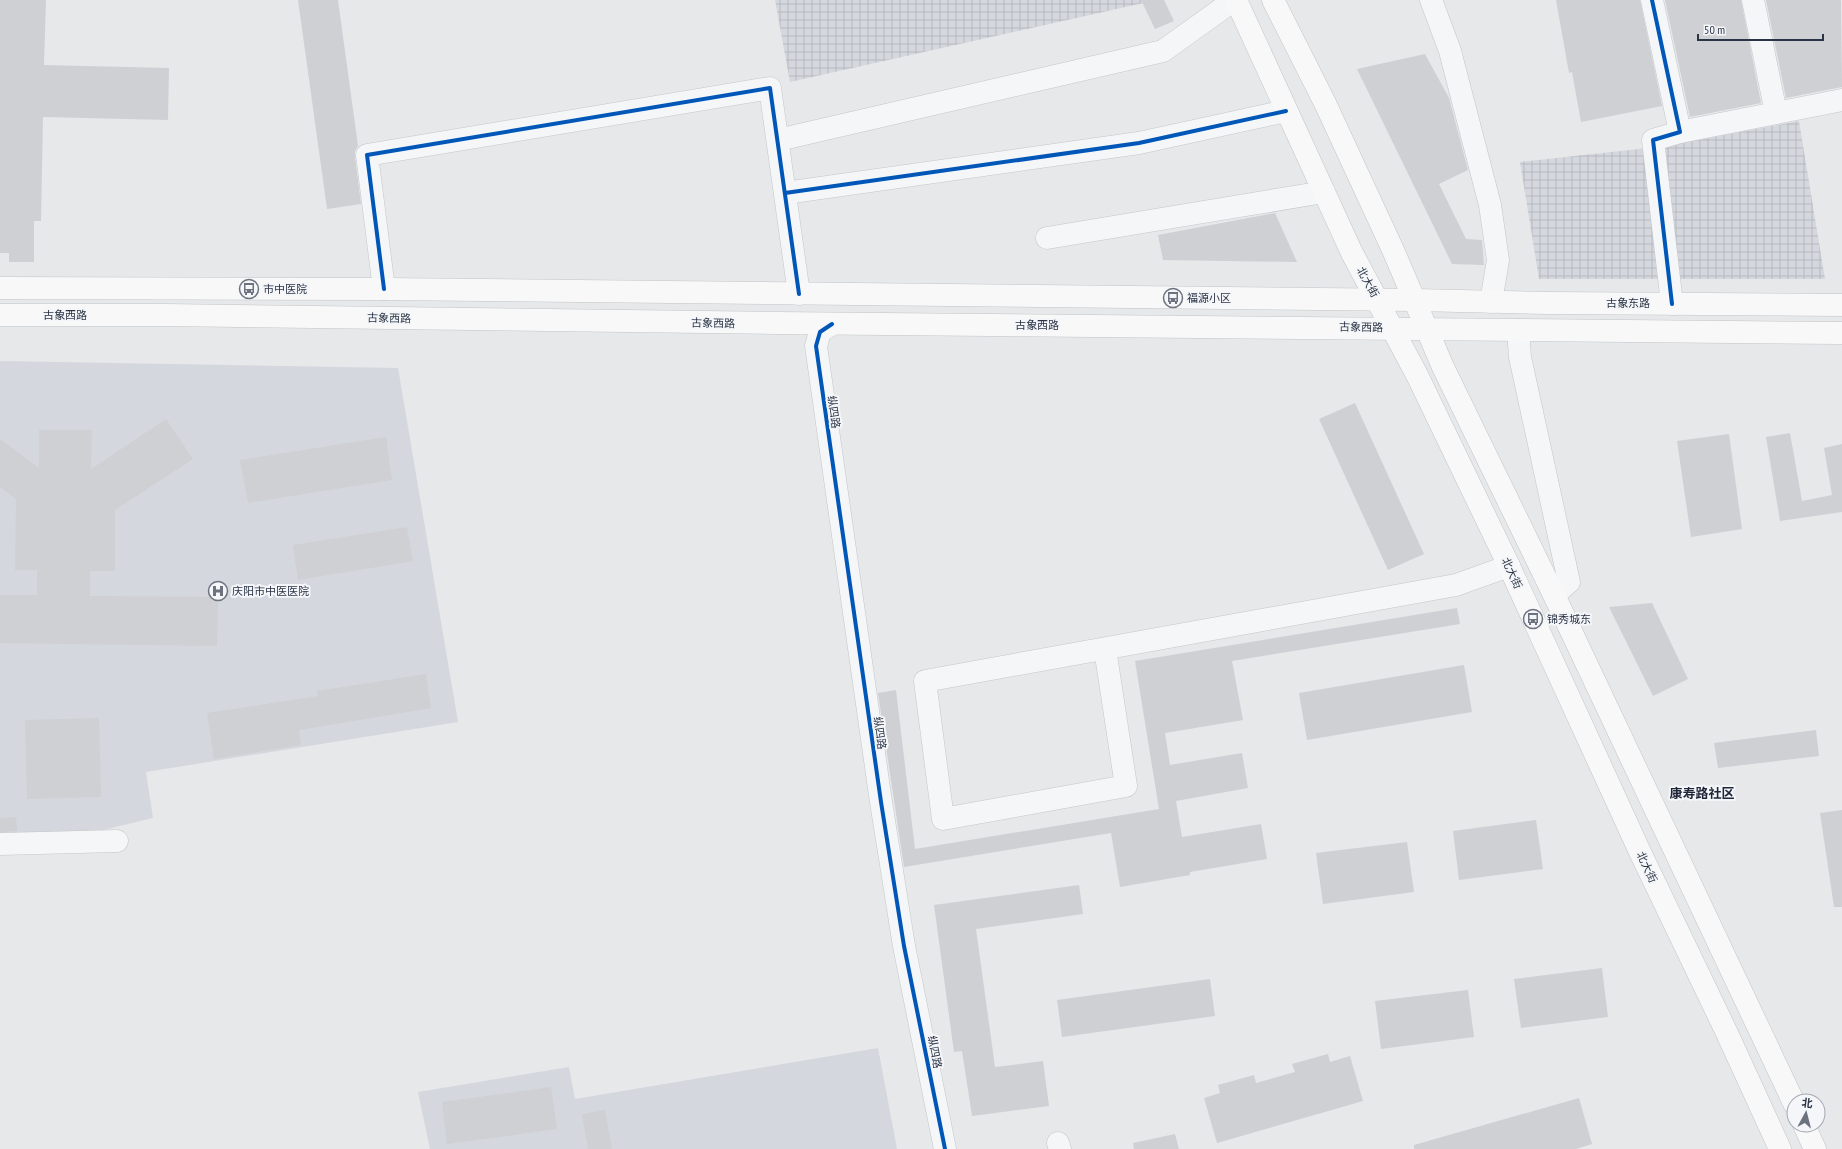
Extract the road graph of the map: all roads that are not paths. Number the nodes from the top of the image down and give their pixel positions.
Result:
1 (1235, 0) edge
2 (1272, 0) edge
3 (1431, 0) edge
4 (1652, 0) edge
5 (1753, 0) edge
6 (1842, 100) edge
7 (1286, 111) junction
8 (1776, 113) junction
9 (1680, 132) junction
10 (778, 140) junction
11 (1324, 192) junction
12 (785, 193) junction
13 (1048, 238) dead end
14 (0, 288) edge
15 (384, 289) junction
16 (799, 294) junction
17 (1378, 300) junction
18 (1415, 300) junction
19 (1491, 302) junction
20 (1672, 304) junction
21 (1842, 304) edge
22 (0, 315) edge
23 (791, 324) junction
24 (832, 324) junction
25 (1392, 328) junction
26 (1427, 328) junction
27 (1518, 330) junction
28 (1842, 333) edge
29 (1509, 566) junction
30 (1554, 595) junction
31 (1105, 649) junction
32 (117, 841) dead end
33 (0, 844) edge
34 (1789, 1093) edge
35 (1807, 1133) edge
36 (1813, 1148) edge
37 (936, 1149) edge
38 (945, 1149) edge
39 (1780, 1149) edge

1 - 7 main road, 北大街
1 - 10 street
2 - 18 main road
3 - 19 street
4 - 9 street
5 - 8 street
6 - 8 street
7 - 11 main road, 北大街
7 - 12 street
8 - 9 street
9 - 20 street
10 - 12 street
10 - 15 street
11 - 13 street
11 - 17 main road, 北大街
12 - 16 street
14 - 15 main road
15 - 16 main road
16 - 17 main road
17 - 18 main road
17 - 25 main road, 北大街
18 - 19 main road, 古象东路
18 - 26 main road
19 - 20 main road, 古象东路
20 - 21 main road, 古象东路
22 - 23 main road, 古象西路
23 - 24 main road, 古象西路
23 - 37 street, 纵四路
24 - 25 main road, 古象西路
24 - 38 street, 纵四路
25 - 26 main road, 古象西路
25 - 29 main road, 北大街
26 - 27 main road
26 - 30 main road
27 - 28 main road
27 - 30 street
29 - 31 street
29 - 39 main road, 北大街
30 - 34 main road
31 - 31 street
32 - 33 street
35 - 36 main road

